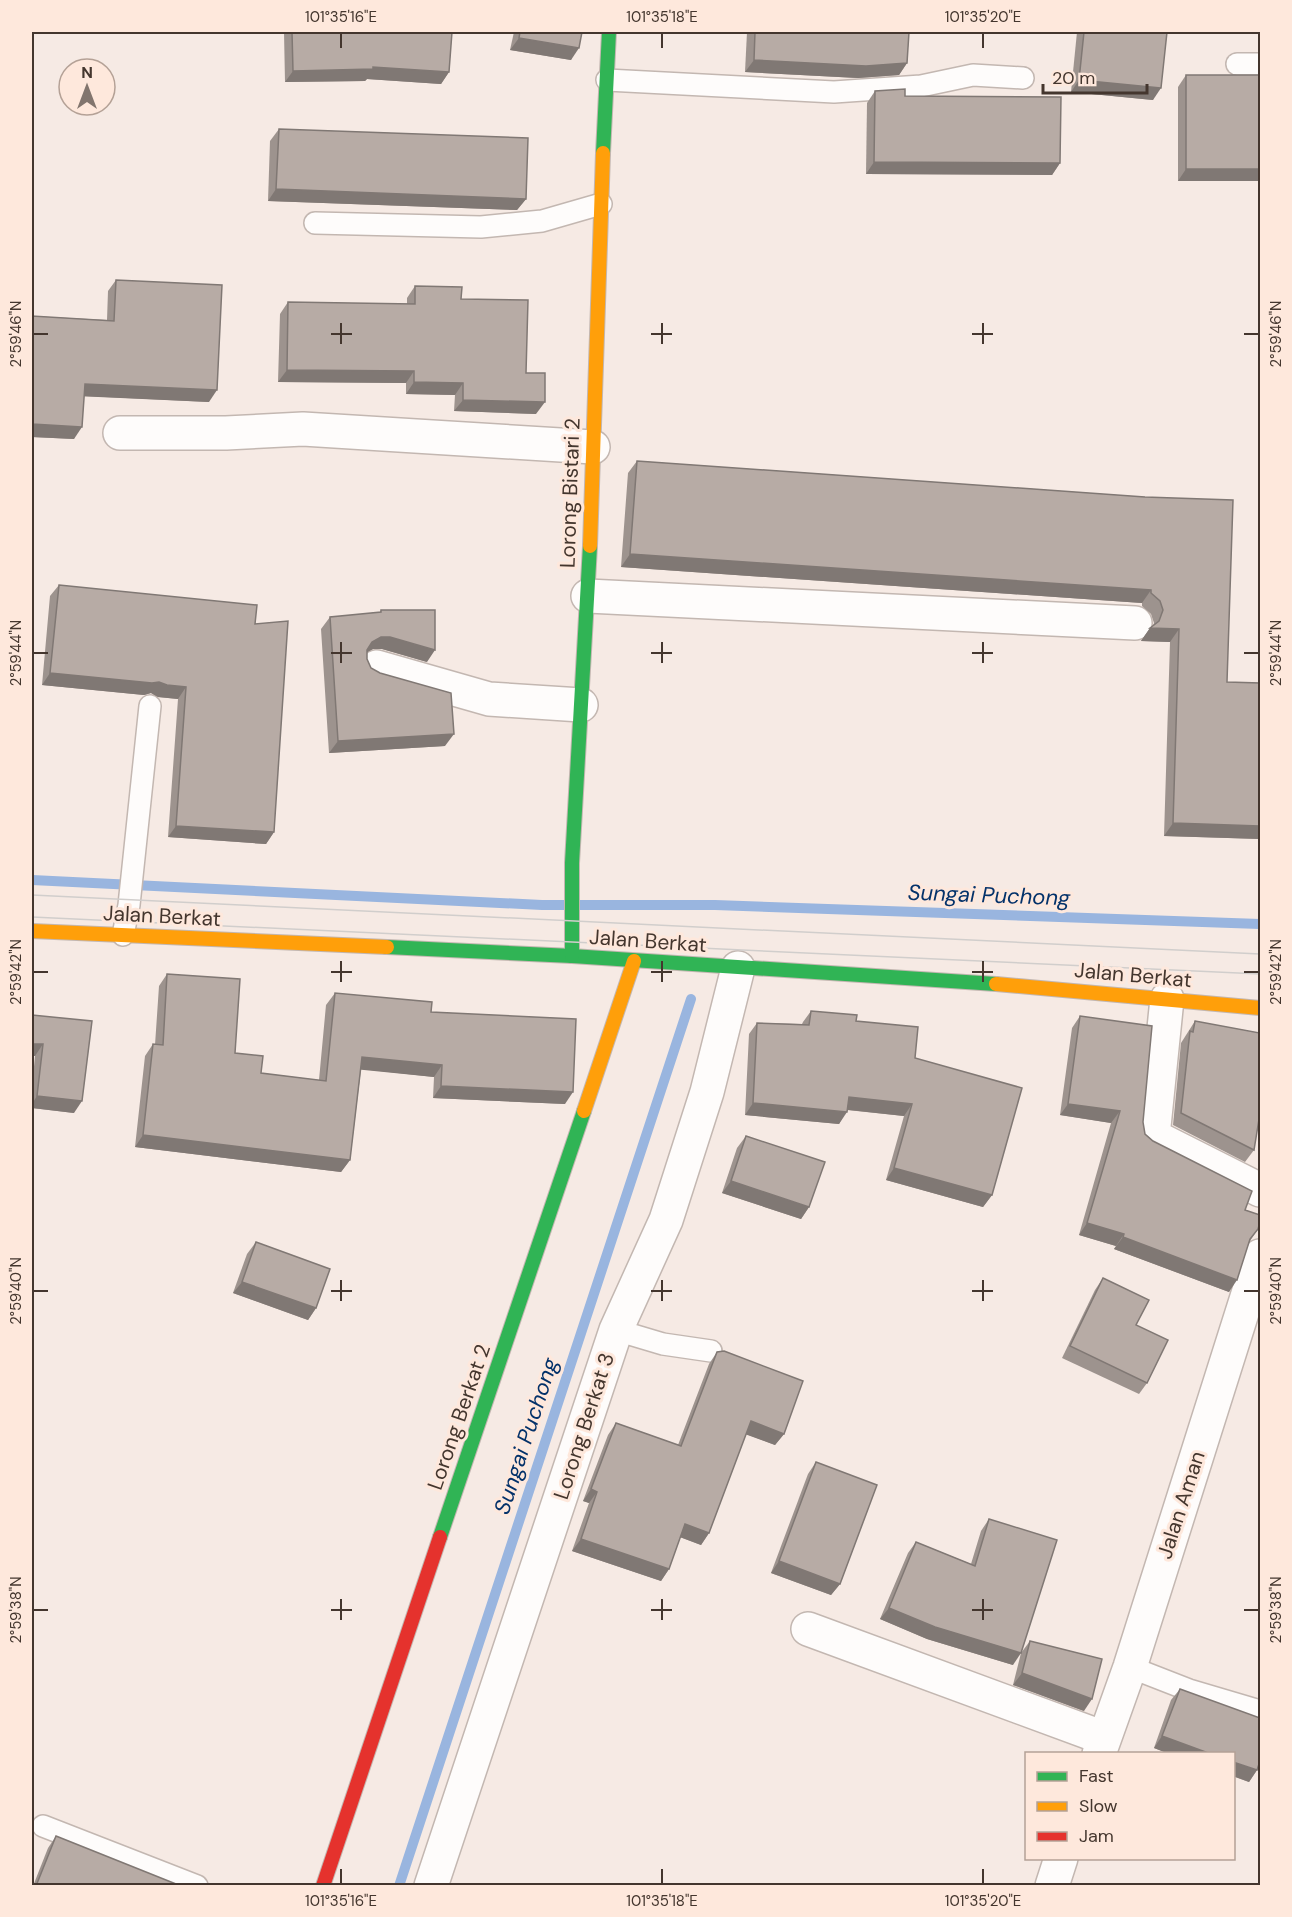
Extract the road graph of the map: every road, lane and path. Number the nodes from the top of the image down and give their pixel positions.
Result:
1 (609, 32) edge
2 (1237, 64) dead end
3 (1260, 64) edge
4 (1023, 78) dead end
5 (607, 80) junction
6 (601, 204) junction
7 (315, 223) dead end
8 (120, 433) dead end
9 (593, 447) junction
10 (588, 596) junction
11 (1135, 623) dead end
12 (377, 667) dead end
13 (582, 705) junction
14 (150, 706) dead end
15 (32, 931) edge
16 (123, 935) junction
17 (572, 956) junction
18 (634, 961) junction
19 (738, 968) junction
20 (1167, 999) junction
21 (1260, 1008) edge
22 (1260, 1190) edge
23 (1260, 1256) edge
24 (616, 1330) junction
25 (711, 1351) dead end
26 (808, 1629) dead end
27 (1130, 1667) junction
28 (1260, 1711) edge
29 (1102, 1746) edge
30 (43, 1826) dead end
31 (1060, 1860) edge
32 (197, 1886) edge
33 (323, 1886) edge
34 (431, 1886) edge
35 (1052, 1886) edge

1 - 5 street, Lorong Bistari 2
2 - 3 lane
4 - 5 lane
5 - 6 street, Lorong Bistari 2
6 - 7 lane
6 - 9 street, Lorong Bistari 2
8 - 9 street
9 - 10 street, Lorong Bistari 2
10 - 11 street
10 - 13 street, Lorong Bistari 2
12 - 13 street
13 - 17 street, Lorong Bistari 2
14 - 16 lane
15 - 16 street, Jalan Berkat
16 - 17 street, Jalan Berkat
17 - 18 street, Jalan Berkat
18 - 19 street, Jalan Berkat
18 - 33 street, Lorong Berkat 2
19 - 20 street, Jalan Berkat
19 - 24 street, Lorong Berkat 3
20 - 21 street, Jalan Berkat
20 - 22 street
23 - 27 street, Jalan Aman
24 - 25 lane
24 - 34 street, Lorong Berkat 3
26 - 29 street
27 - 28 lane
27 - 29 street, Jalan Aman
30 - 32 lane
31 - 35 street

